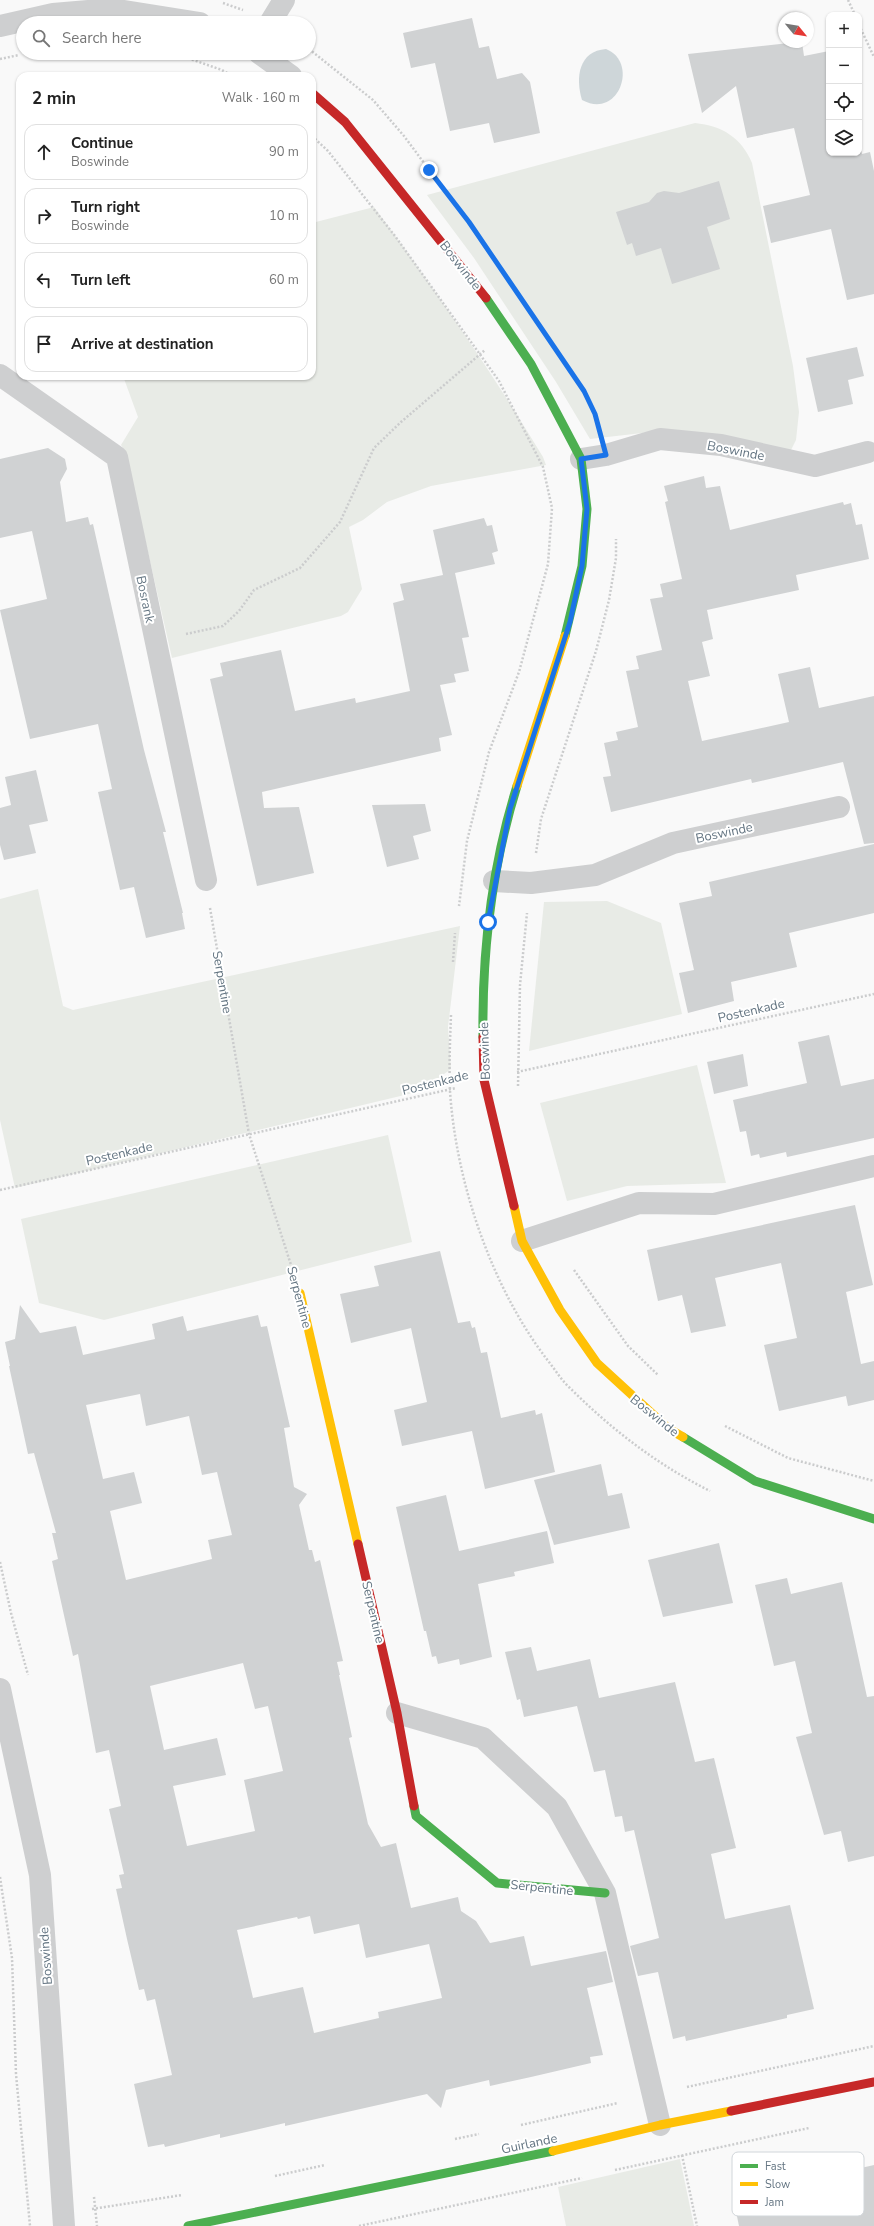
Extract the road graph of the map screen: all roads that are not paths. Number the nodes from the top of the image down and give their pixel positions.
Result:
1 (284, 0) edge
2 (44, 16) edge
3 (156, 16) edge
4 (274, 16) edge
5 (16, 22) edge
6 (0, 26) edge
7 (269, 60) edge
8 (286, 72) edge
9 (316, 96) edge
10 (0, 375) edge
11 (868, 452) dead end
12 (581, 459) junction
13 (839, 807) dead end
14 (206, 880) road end
15 (494, 881) junction
16 (874, 1166) edge
17 (522, 1241) junction
18 (300, 1293) road end
19 (874, 1519) edge
20 (0, 1689) edge
21 (397, 1713) junction
22 (605, 1893) junction
23 (874, 2082) edge
24 (660, 2125) junction
25 (63, 2220) edge
26 (188, 2226) edge

1 - 4 street
2 - 3 street
5 - 6 street
7 - 8 street
9 - 12 street, Boswinde
10 - 14 street, Bosrank
11 - 12 street, Boswinde
12 - 15 street, Boswinde
13 - 15 street, Boswinde
15 - 17 street, Boswinde
16 - 17 street
17 - 19 street, Boswinde
18 - 21 street, Serpentine
20 - 25 street, Boswinde
21 - 22 street
21 - 22 street, Serpentine
22 - 24 street
23 - 24 street, Guirlande
24 - 26 street, Guirlande

